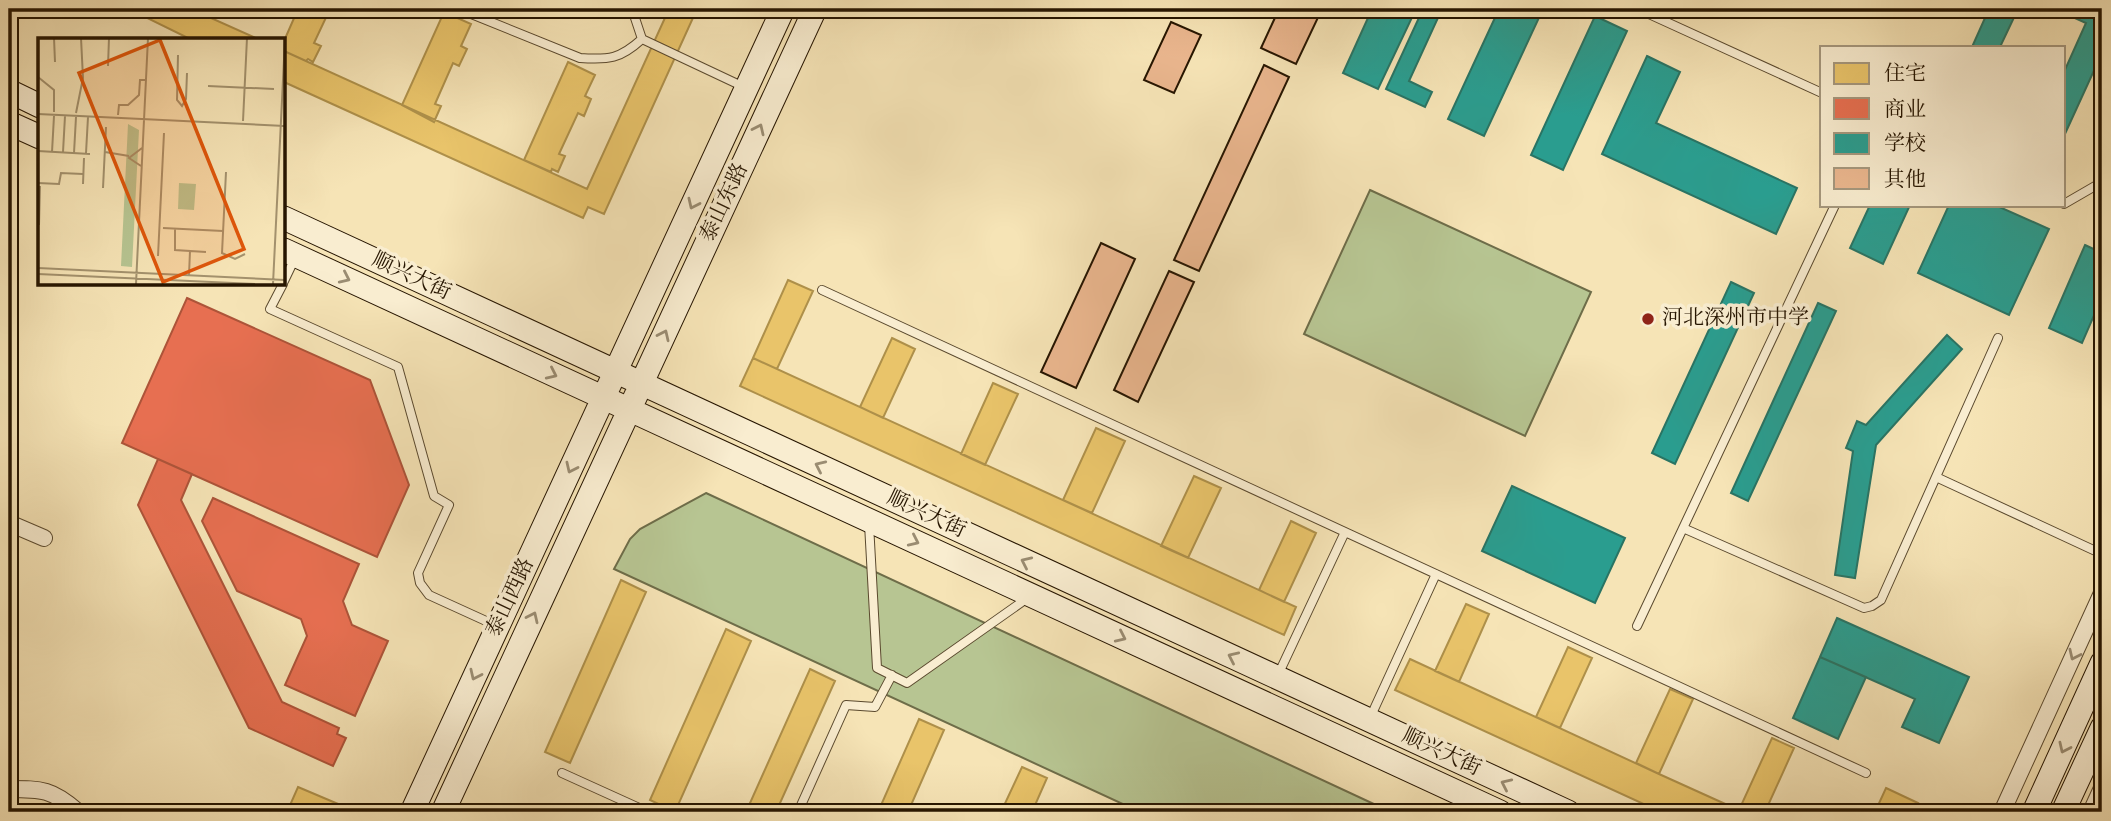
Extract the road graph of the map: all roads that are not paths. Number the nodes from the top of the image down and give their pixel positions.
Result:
1 (459, 9) edge
2 (632, 9) edge
3 (783, 9) edge
4 (815, 9) edge
5 (1638, 9) edge
6 (642, 39) junction
7 (746, 88) junction
8 (9, 91) edge
9 (1820, 92) edge
10 (38, 105) edge
11 (9, 123) edge
12 (38, 136) edge
13 (2102, 183) edge
14 (2066, 203) edge
15 (1835, 206) edge
16 (285, 219) edge
17 (290, 253) edge
18 (285, 274) edge
19 (282, 285) edge
20 (822, 290) dead end
21 (1998, 338) dead end
22 (609, 384) junction
23 (635, 397) junction
24 (1936, 477) junction
25 (869, 520) junction
26 (9, 523) edge
27 (1683, 528) junction
28 (1345, 532) junction
29 (44, 538) dead end
30 (2102, 554) edge
31 (1436, 574) junction
32 (2102, 593) edge
33 (1031, 596) junction
34 (498, 626) junction
35 (1637, 626) dead end
36 (2102, 663) edge
37 (892, 675) junction
38 (1277, 678) junction
39 (1369, 720) junction
40 (2102, 728) edge
41 (562, 773) dead end
42 (1866, 773) dead end
43 (2102, 788) edge
44 (9, 789) edge
45 (78, 812) edge
46 (412, 812) edge
47 (443, 812) edge
48 (648, 812) edge
49 (798, 812) edge
50 (1500, 812) edge
51 (1568, 812) edge
52 (2002, 812) edge
53 (2034, 812) edge
54 (2063, 812) edge
55 (2091, 812) edge

1 - 6 lane
2 - 6 lane
3 - 7 main road, 泰山东路
23 -> 4 main road, 泰山东路
5 - 9 lane
6 - 7 lane
7 -> 22 main road, 泰山东路
8 - 10 main road
11 - 12 main road
13 - 14 lane
15 - 27 lane
16 - 22 main road, 顺兴大街
17 - 18 lane
17 -> 22 main road, 顺兴大街
19 - 34 lane
20 - 28 lane
21 - 24 lane
22 - 23 main road, 顺兴大街
22 -> 34 main road, 泰山西路
23 - 25 main road, 顺兴大街
38 -> 23 main road, 顺兴大街
47 -> 23 main road, 泰山西路
24 - 27 lane
24 - 30 lane
25 -> 33 main road, 顺兴大街
25 - 37 lane
26 - 29 street
27 - 35 lane
28 - 31 lane
28 - 38 lane
31 - 39 lane
31 - 42 lane
32 -> 52 street
33 - 37 lane
33 -> 50 main road, 顺兴大街
34 -> 46 main road, 泰山西路
36 -> 53 main road
37 - 49 lane
38 - 39 main road, 顺兴大街
51 -> 39 main road, 顺兴大街
40 - 54 main road
41 - 48 lane
43 - 55 street
44 - 45 street

